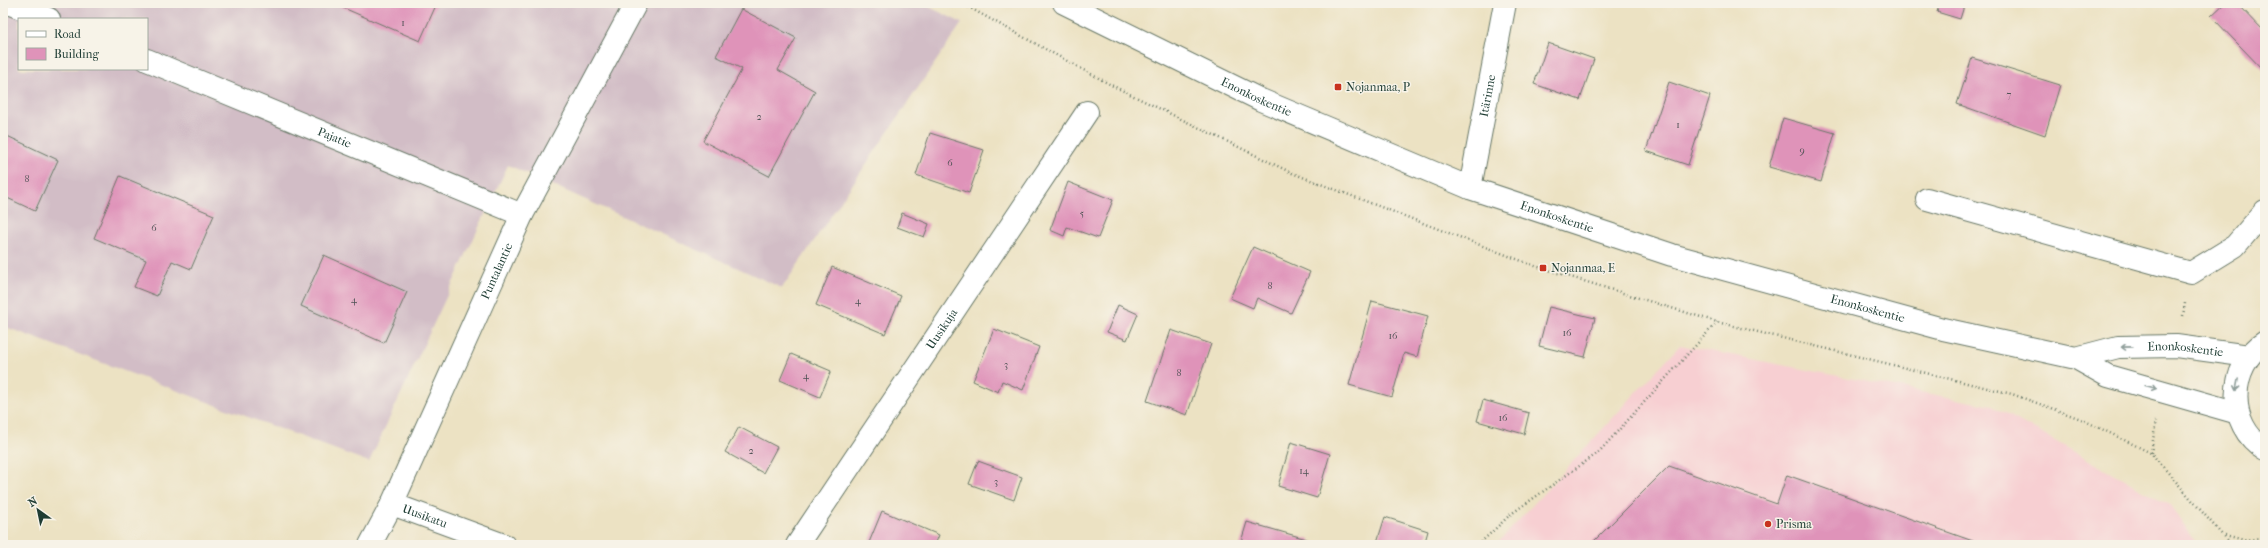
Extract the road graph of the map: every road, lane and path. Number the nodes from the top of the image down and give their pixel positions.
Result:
1 (8, 3) edge
2 (636, 3) edge
3 (961, 3) edge
4 (1064, 3) edge
5 (1505, 3) edge
6 (47, 18) edge
7 (148, 60) edge
8 (1087, 112) dead end
9 (1470, 188) junction
10 (1927, 199) dead end
11 (2265, 211) edge
12 (522, 215) junction
13 (1717, 322) junction
14 (2265, 342) edge
15 (2249, 356) junction
16 (2076, 358) junction
17 (2238, 413) junction
18 (2157, 415) dead end
19 (2151, 452) junction
20 (2264, 452) edge
21 (392, 504) junction
22 (2224, 535) junction
23 (2265, 539) edge
24 (370, 545) edge
25 (504, 545) edge
26 (797, 545) edge
27 (1478, 545) edge
28 (2231, 545) edge

1 - 6 street
2 - 12 street, Puntalantie
3 - 13 path
4 - 9 street, Enonkoskentie
5 - 9 street, Itärinne
7 - 12 street, Pajatie
8 - 26 street, Uusikuja
9 - 16 street, Enonkoskentie
10 - 11 street
12 - 21 street, Puntalantie
13 - 19 path
13 - 27 path
14 - 15 street
15 -> 16 street, Enonkoskentie
15 -> 17 street
16 -> 17 street, Enonkoskentie
17 - 20 street
18 - 19 path
19 - 22 path
21 - 24 street, Puntalantie
21 - 25 street, Uusikatu
22 - 23 path
22 - 28 path

